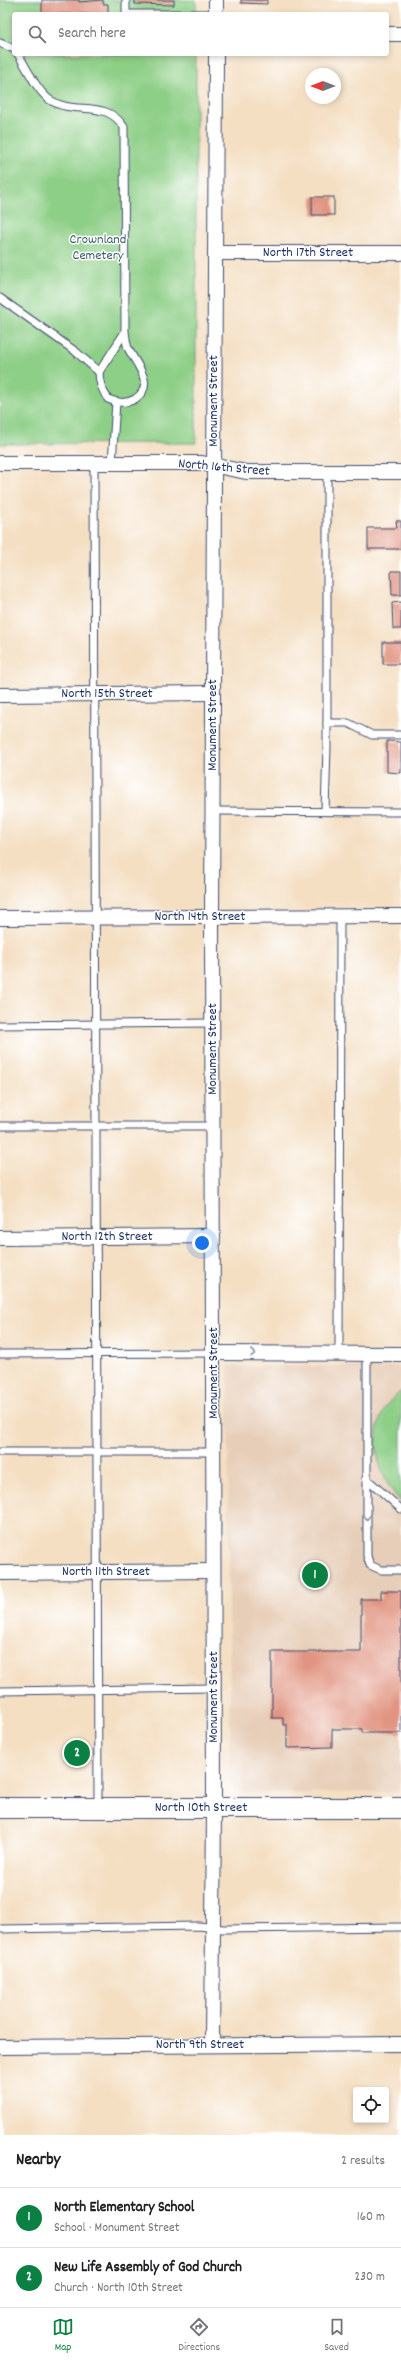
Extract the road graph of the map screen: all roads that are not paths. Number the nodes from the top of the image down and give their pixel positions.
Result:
1 (126, 0) edge
2 (216, 0) edge
3 (126, 12) edge
4 (216, 12) edge
5 (389, 34) edge
6 (401, 34) edge
7 (19, 56) edge
8 (216, 56) edge
9 (215, 253) junction
10 (401, 253) edge
11 (0, 298) edge
12 (124, 332) junction
13 (99, 372) junction
14 (116, 402) junction
15 (112, 462) junction
16 (0, 463) edge
17 (94, 463) junction
18 (213, 465) junction
19 (327, 472) junction
20 (401, 472) edge
21 (213, 693) junction
22 (95, 694) junction
23 (0, 695) edge
24 (327, 723) junction
25 (401, 735) edge
26 (213, 811) junction
27 (325, 811) junction
28 (401, 812) edge
29 (340, 916) junction
30 (401, 916) edge
31 (212, 917) junction
32 (0, 918) edge
33 (95, 918) junction
34 (213, 1023) junction
35 (95, 1024) junction
36 (0, 1025) edge
37 (0, 1126) edge
38 (96, 1126) junction
39 (213, 1126) junction
40 (213, 1236) junction
41 (96, 1237) junction
42 (0, 1238) edge
43 (214, 1353) junction
44 (0, 1354) edge
45 (96, 1354) junction
46 (339, 1354) junction
47 (367, 1354) junction
48 (401, 1354) edge
49 (0, 1452) edge
50 (97, 1452) junction
51 (213, 1452) junction
52 (366, 1478) junction
53 (401, 1509) edge
54 (401, 1570) edge
55 (213, 1571) junction
56 (97, 1572) junction
57 (0, 1573) edge
58 (214, 1688) junction
59 (97, 1690) junction
60 (0, 1691) edge
61 (0, 1808) edge
62 (98, 1808) junction
63 (214, 1808) junction
64 (401, 1808) edge
65 (213, 1927) junction
66 (401, 1927) edge
67 (0, 1929) edge
68 (212, 2044) junction
69 (401, 2044) edge
70 (0, 2047) edge

1 - 3 lane
2 - 4 street
5 - 6 street
7 - 12 lane
8 - 9 street, Monument Street
9 - 10 street, North 17th Street
9 - 18 street, Monument Street
11 - 13 lane
12 - 13 lane
12 - 14 lane
13 - 14 lane
14 - 15 lane
15 - 17 street, North 16th Street
15 - 18 street, North 16th Street
16 - 17 street, North 16th Street
17 - 22 lane
18 - 19 street, North 16th Street
18 - 21 street, Monument Street
19 - 20 street, North 16th Street
19 - 24 lane
21 - 22 street, North 15th Street
21 - 26 street, Monument Street
22 - 23 street, North 15th Street
22 - 33 lane
24 - 25 lane
24 - 27 lane
26 - 27 lane
26 - 31 street, Monument Street
27 - 28 lane
29 - 30 street, North 14th Street
29 - 31 street, North 14th Street
29 - 46 lane
31 - 33 street, North 14th Street
31 - 34 street, Monument Street
32 - 33 street, North 14th Street
33 - 35 lane
34 - 35 lane
34 - 39 street, Monument Street
35 - 36 lane
35 - 38 lane
37 - 38 lane
38 - 39 lane
38 - 41 lane
39 - 40 street, Monument Street
40 - 41 street, North 12th Street
40 - 43 street, Monument Street
41 - 42 street, North 12th Street
41 - 45 lane
43 - 45 lane
43 -> 46 street
43 - 51 street, Monument Street
44 - 45 lane
45 - 50 lane
46 - 47 street
47 - 48 street
47 - 52 lane
49 - 50 lane
50 - 51 lane
50 - 56 lane
51 - 55 street, Monument Street
52 - 53 lane
52 -> 54 lane
55 - 56 street, North 11th Street
55 - 58 street, Monument Street
56 - 57 street, North 11th Street
56 - 59 lane
58 - 59 lane
58 - 63 street, Monument Street
59 - 60 lane
59 - 62 lane
61 - 62 main road, North 10th Street
62 - 63 main road, North 10th Street
63 - 64 main road, North 10th Street
63 - 65 street, Monument Street
65 - 66 lane
65 - 67 lane
65 - 68 street, Monument Street
68 - 69 street, North 9th Street
68 - 70 street, North 9th Street

